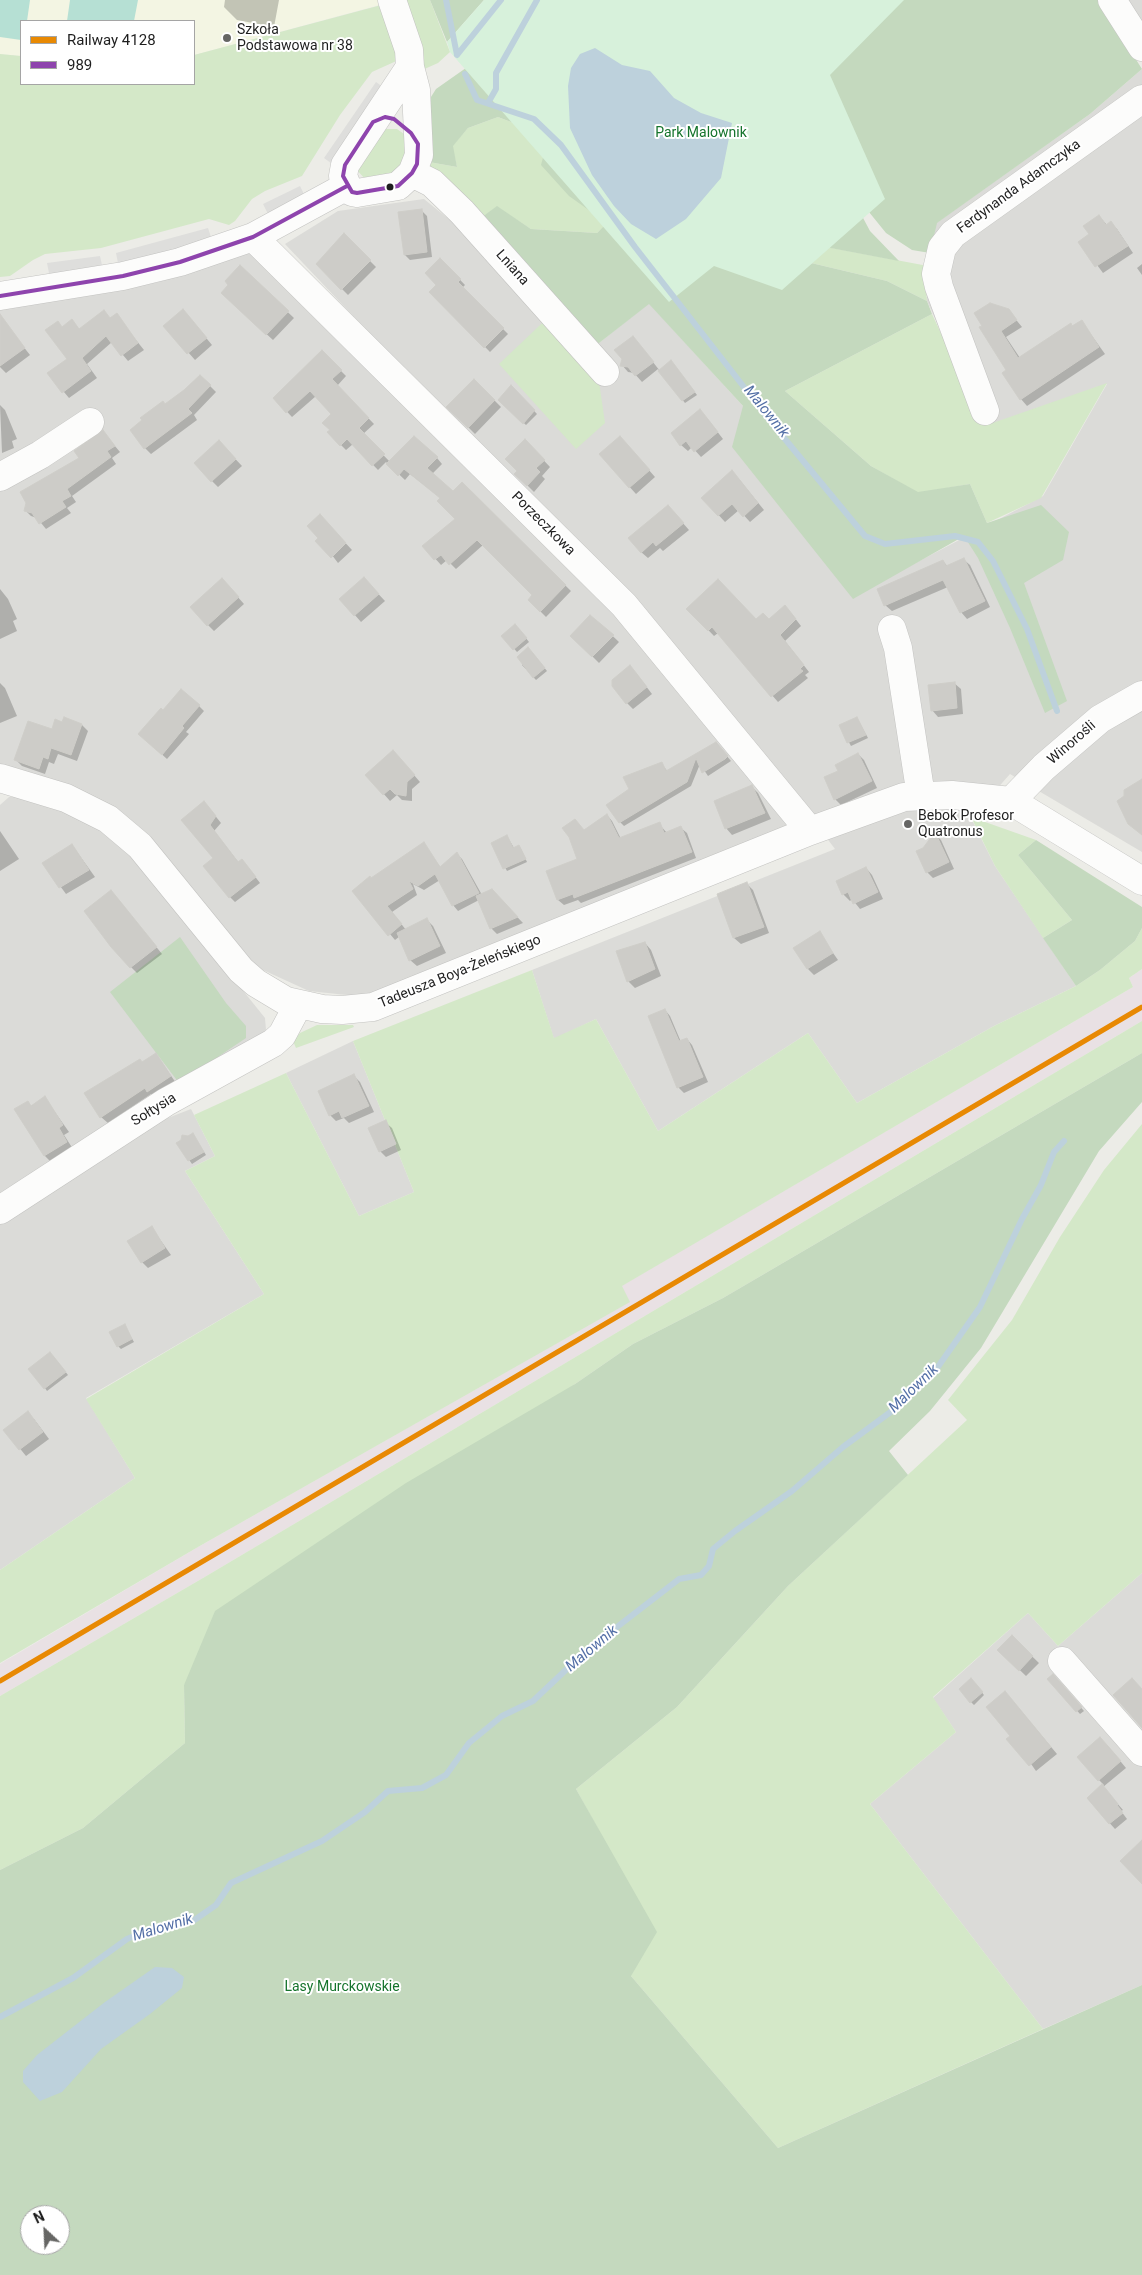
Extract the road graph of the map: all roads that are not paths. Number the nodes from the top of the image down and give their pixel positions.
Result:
1 (392, 0) edge
2 (1112, 0) edge
3 (1142, 47) edge
4 (410, 67) junction
5 (1142, 99) edge
6 (373, 122) junction
7 (418, 144) junction
8 (412, 173) junction
9 (347, 186) junction
10 (253, 237) junction
11 (0, 296) edge
12 (605, 372) dead end
13 (985, 410) dead end
14 (90, 422) dead end
15 (0, 477) edge
16 (892, 629) dead end
17 (1142, 695) edge
18 (0, 778) edge
19 (921, 796) junction
20 (1011, 801) junction
21 (810, 831) junction
22 (1142, 881) edge
23 (298, 1005) junction
24 (0, 1210) edge
25 (1062, 1661) dead end
26 (1142, 1752) edge

1 - 4 street
2 - 3 street
4 - 6 street
4 - 7 street
5 - 13 street, Ferdynanda Adamczyka
6 - 7 street
6 - 9 street
7 - 8 street
8 - 9 street
8 - 12 street, Lniana
9 - 10 street
10 - 11 street
10 - 21 street, Porzeczkowa
14 - 15 street
16 - 19 street
17 - 20 street, Winorośli
18 - 23 street, Tadeusza Boya-Żeleńskiego
19 - 20 street, Tadeusza Boya-Żeleńskiego
19 - 21 street, Tadeusza Boya-Żeleńskiego
20 - 22 street, Tadeusza Boya-Żeleńskiego
21 - 23 street, Tadeusza Boya-Żeleńskiego
23 - 24 street, Sołtysia
25 - 26 street

